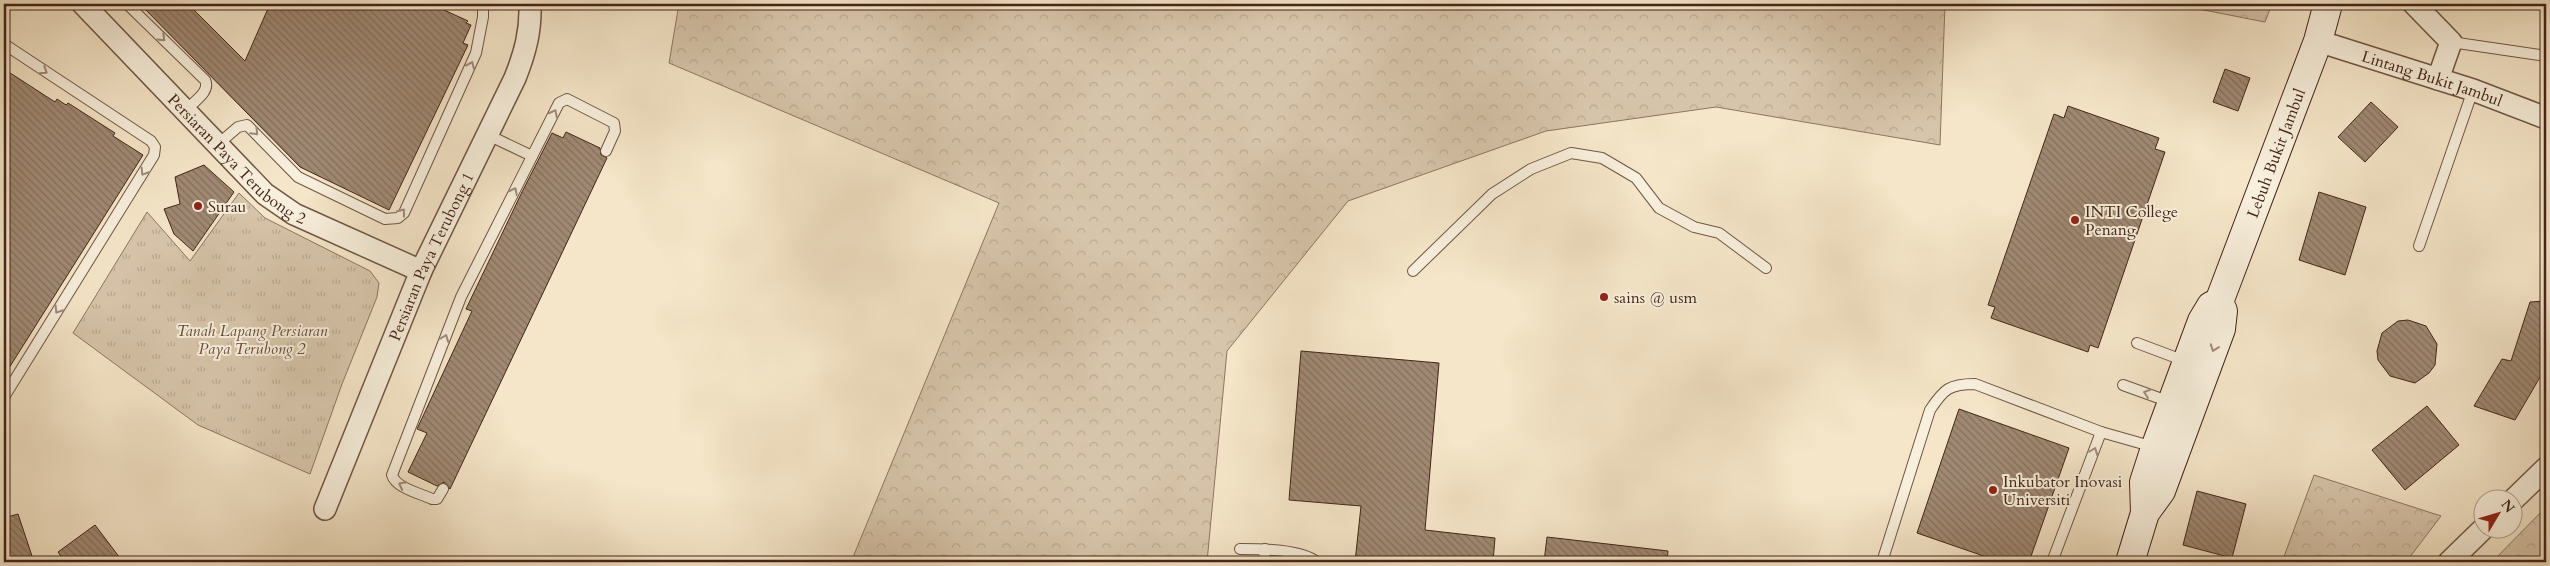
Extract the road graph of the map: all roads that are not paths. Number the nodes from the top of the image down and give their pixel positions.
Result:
1 (83, 4) edge
2 (127, 4) edge
3 (483, 4) edge
4 (530, 4) edge
5 (2328, 4) edge
6 (2414, 4) edge
7 (2318, 41) junction
8 (2451, 42) junction
9 (4, 44) edge
10 (2546, 56) edge
11 (2438, 79) junction
12 (2473, 90) junction
13 (185, 111) junction
14 (2546, 118) edge
15 (488, 135) junction
16 (217, 145) junction
17 (606, 151) dead end
18 (532, 156) junction
19 (2419, 246) dead end
20 (1766, 268) dead end
21 (421, 271) junction
22 (1413, 271) dead end
23 (2219, 302) junction
24 (2137, 343) dead end
25 (2186, 361) junction
26 (2122, 385) dead end
27 (4, 397) edge
28 (2171, 402) junction
29 (2101, 432) junction
30 (2155, 448) junction
31 (2546, 468) edge
32 (443, 489) dead end
33 (2522, 491) edge
34 (325, 509) dead end
35 (2145, 513) junction
36 (2474, 538) edge
37 (1240, 549) dead end
38 (1265, 549) junction
39 (1264, 562) edge
40 (1317, 562) edge
41 (1882, 562) edge
42 (2052, 562) edge
43 (2130, 562) edge
44 (2449, 562) edge

1 - 13 street, Persiaran Paya Terubong 2
2 -> 13 lane
16 -> 3 lane
4 - 15 street, Persiaran Paya Terubong 1
5 - 7 main road, Lebuh Bukit Jambul
6 - 8 street
7 - 11 street, Lintang Bukit Jambul
7 - 23 main road, Lebuh Bukit Jambul
8 - 10 lane
8 - 11 street
9 -> 27 lane
11 - 12 street, Lintang Bukit Jambul
12 - 14 street, Lintang Bukit Jambul
12 - 19 lane
13 - 16 street, Persiaran Paya Terubong 2
15 - 18 lane
15 - 21 street, Persiaran Paya Terubong 1
16 - 21 street, Persiaran Paya Terubong 2
18 -> 17 lane
32 -> 18 lane
20 - 22 lane
21 - 34 street, Persiaran Paya Terubong 1
23 - 25 main road, Lebuh Bukit Jambul
23 -> 35 main road, Lebuh Bukit Jambul
24 - 25 lane
25 - 28 main road, Lebuh Bukit Jambul
28 -> 26 lane
28 - 30 main road, Lebuh Bukit Jambul
29 - 30 lane
29 - 41 lane
42 -> 29 lane
30 - 35 main road, Lebuh Bukit Jambul
31 - 33 street
35 - 43 main road, Lebuh Bukit Jambul
36 - 44 street
37 - 38 lane
38 - 39 lane
38 - 40 lane

